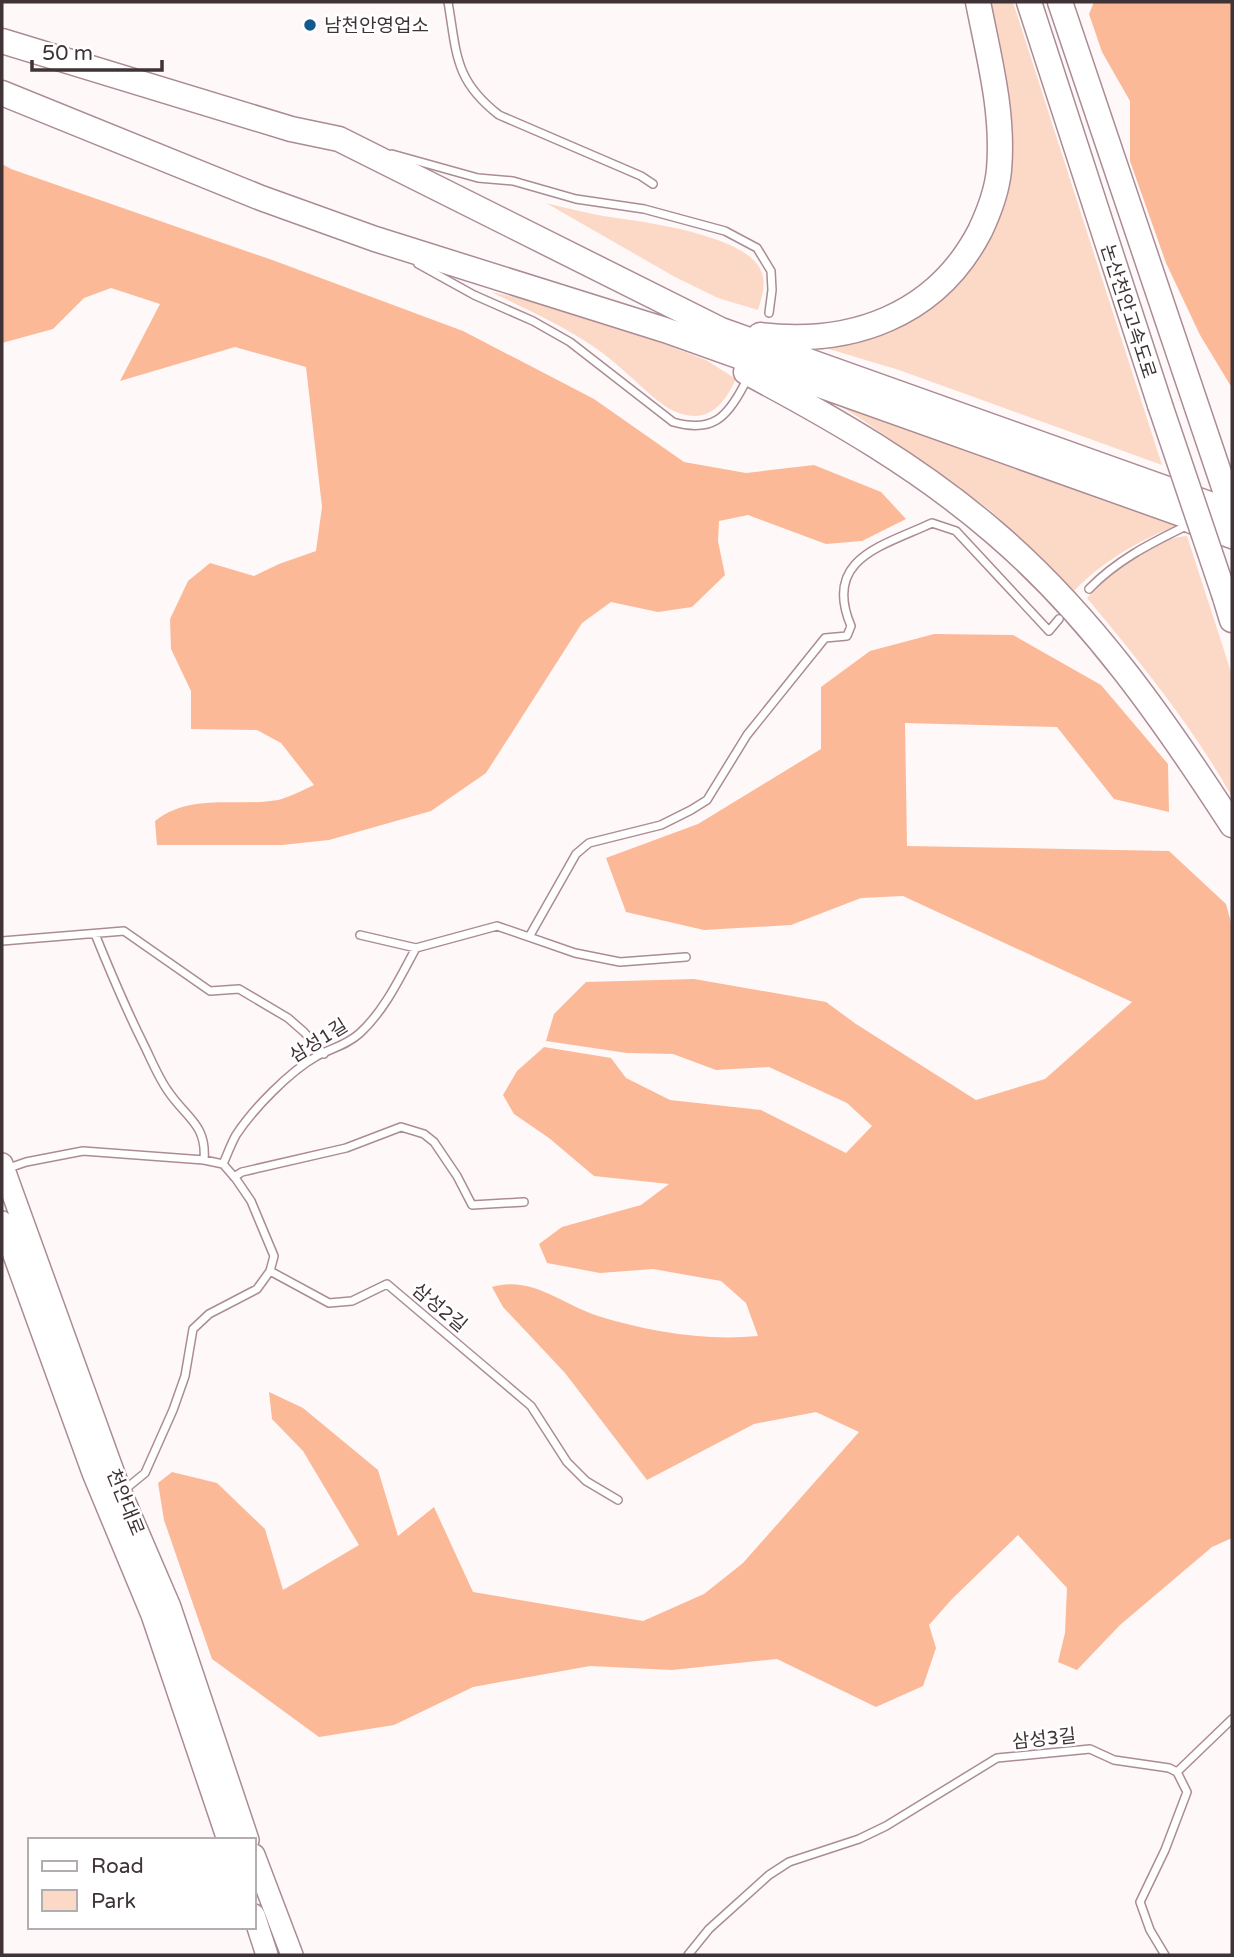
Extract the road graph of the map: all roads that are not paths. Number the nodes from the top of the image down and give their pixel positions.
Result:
1 (448, 2) edge
2 (978, 2) edge
3 (1029, 2) edge
4 (1060, 2) edge
5 (2, 41) edge
6 (2, 93) edge
7 (340, 139) junction
8 (653, 184) dead end
9 (375, 239) junction
10 (769, 313) dead end
11 (664, 330) junction
12 (721, 330) junction
13 (744, 384) dead end
14 (1232, 512) edge
15 (1232, 532) edge
16 (1232, 545) edge
17 (1088, 589) dead end
18 (1229, 608) edge
19 (1059, 619) dead end
20 (1232, 825) edge
21 (94, 933) junction
22 (360, 935) dead end
23 (528, 937) junction
24 (2, 941) edge
25 (416, 948) junction
26 (686, 957) dead end
27 (324, 1054) junction
28 (204, 1160) junction
29 (223, 1164) junction
30 (3, 1168) edge
31 (234, 1177) junction
32 (524, 1202) dead end
33 (2, 1222) edge
34 (270, 1271) junction
35 (121, 1493) junction
36 (618, 1500) dead end
37 (1232, 1719) edge
38 (1177, 1772) junction
39 (227, 1838) edge
40 (247, 1838) edge
41 (256, 1860) edge
42 (256, 1921) edge
43 (267, 1955) edge
44 (292, 1955) edge
45 (688, 1955) edge
46 (1165, 1955) edge

1 - 8 lane
2 - 12 highway
3 - 18 highway, 논산천안고속도로, bridge
4 - 14 highway, 논산천안고속도로
5 - 7 highway
6 - 9 highway
7 - 10 lane
7 - 12 highway
9 - 11 highway
9 - 13 lane
11 - 15 highway
11 - 20 highway
12 - 14 highway
16 - 17 lane
19 - 23 lane
21 - 24 lane
21 - 27 lane
21 - 28 lane
22 - 25 lane
23 - 25 lane
23 - 26 lane
25 - 27 lane, 삼성1길
27 - 29 lane, 삼성1길
28 - 29 lane
28 - 30 lane
29 - 31 lane
30 - 35 main road, 천안대로
31 - 32 lane
31 - 34 lane
33 - 39 main road, 천안대로
34 - 35 lane
34 - 36 lane, 삼성2길
35 - 40 main road, 천안대로
37 - 38 lane
38 - 45 lane, 삼성3길
38 - 46 lane
41 - 44 main road
42 - 43 main road

